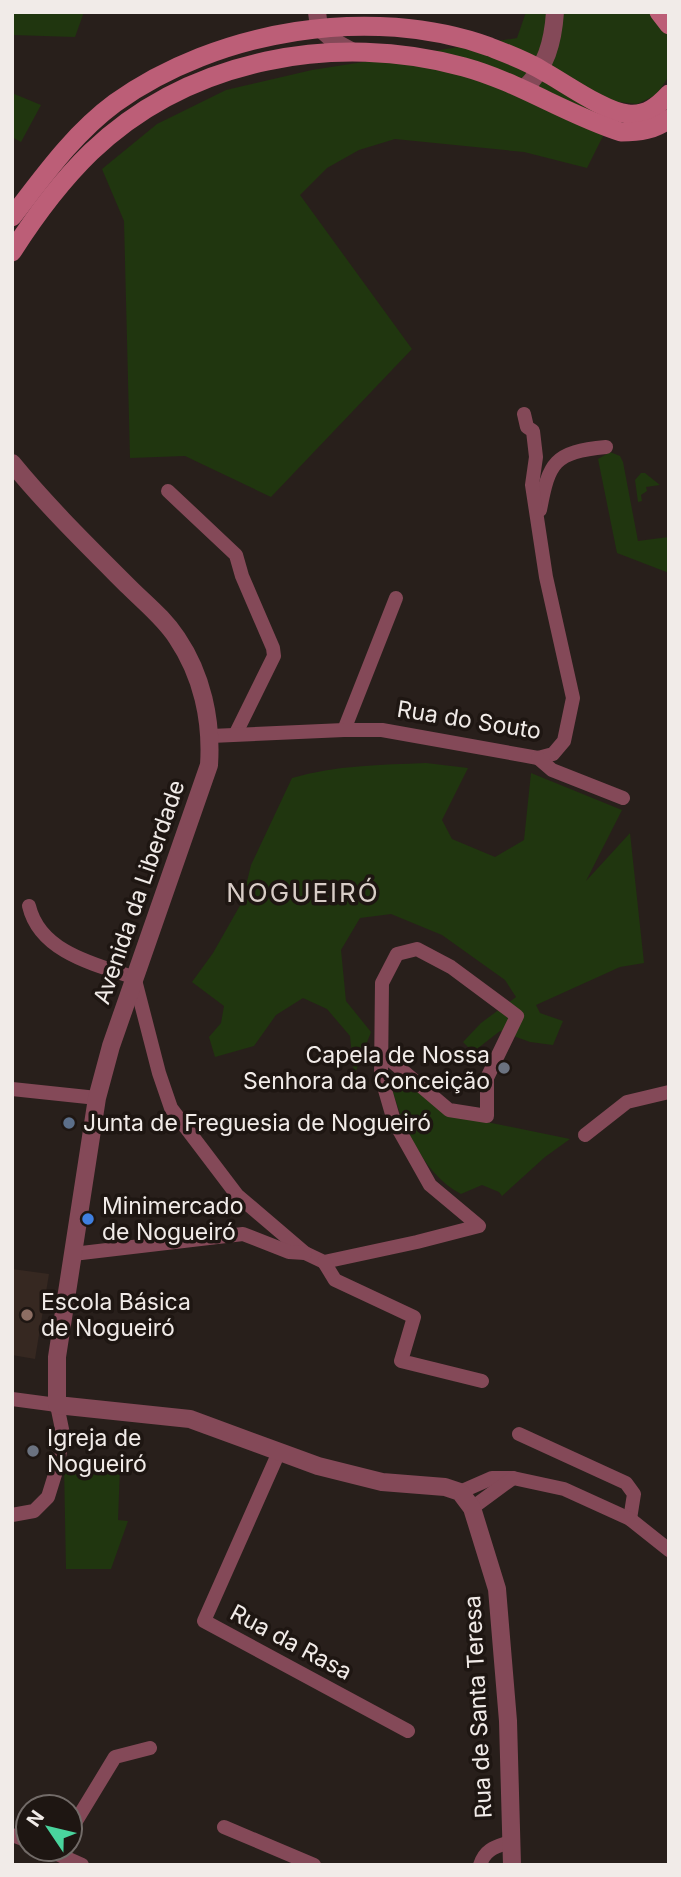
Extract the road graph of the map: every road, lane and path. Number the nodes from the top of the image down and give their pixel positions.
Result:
1 (555, 12) edge
2 (659, 12) edge
3 (318, 20) edge
4 (669, 25) edge
5 (351, 51) junction
6 (540, 69) junction
7 (524, 89) junction
8 (669, 94) edge
9 (669, 119) edge
10 (12, 217) edge
11 (12, 252) edge
12 (524, 414) dead end
13 (606, 447) dead end
14 (12, 463) edge
15 (168, 491) dead end
16 (538, 519) junction
17 (396, 598) dead end
18 (344, 730) junction
19 (236, 733) junction
20 (211, 736) junction
21 (538, 758) junction
22 (623, 798) dead end
23 (29, 906) dead end
24 (135, 979) junction
25 (382, 1053) junction
26 (12, 1089) edge
27 (669, 1092) edge
28 (97, 1098) junction
29 (585, 1135) dead end
30 (305, 1253) junction
31 (73, 1254) junction
32 (324, 1262) junction
33 (482, 1381) dead end
34 (12, 1399) edge
35 (57, 1405) junction
36 (519, 1434) dead end
37 (279, 1452) junction
38 (513, 1478) junction
39 (460, 1492) junction
40 (472, 1508) junction
41 (12, 1515) edge
42 (631, 1518) junction
43 (669, 1550) edge
44 (408, 1731) dead end
45 (150, 1748) dead end
46 (84, 1807) edge
47 (224, 1826) dead end
48 (510, 1842) junction
49 (314, 1865) edge
50 (480, 1865) edge
51 (512, 1865) edge

1 - 6 street
2 - 4 main road
3 - 5 street
3 - 6 main road
3 - 10 main road
5 - 7 main road
5 - 11 main road
6 - 7 street
6 - 8 main road
7 - 9 main road
12 - 16 street, Rua do Souto
13 - 16 street, Rua do Souto
14 - 20 street, Avenida da Liberdade
15 - 19 street
16 - 21 street, Rua do Souto
17 - 18 street
18 - 19 street, Rua do Souto
18 - 21 street, Rua do Souto
19 - 20 street, Rua do Souto
20 - 24 street, Avenida da Liberdade
21 - 22 street
23 - 24 street
24 - 28 street, Avenida da Liberdade
24 - 30 street
25 - 25 street
25 - 32 street
26 - 28 street
27 - 29 street
28 - 31 street, Avenida da Liberdade
30 - 31 street
30 - 32 street
31 - 35 street, Avenida da Liberdade
32 - 33 street
34 - 35 street
35 - 37 street
35 - 41 street
36 - 42 street
37 - 39 street
37 - 44 street, Rua da Rasa
38 - 39 street
38 - 40 street
38 - 42 street
39 - 40 street, Rua de Santa Teresa
40 - 48 street, Rua de Santa Teresa
42 - 43 street
45 - 46 street
47 - 49 street
48 - 50 street
48 - 51 street, Rua de Santa Teresa

